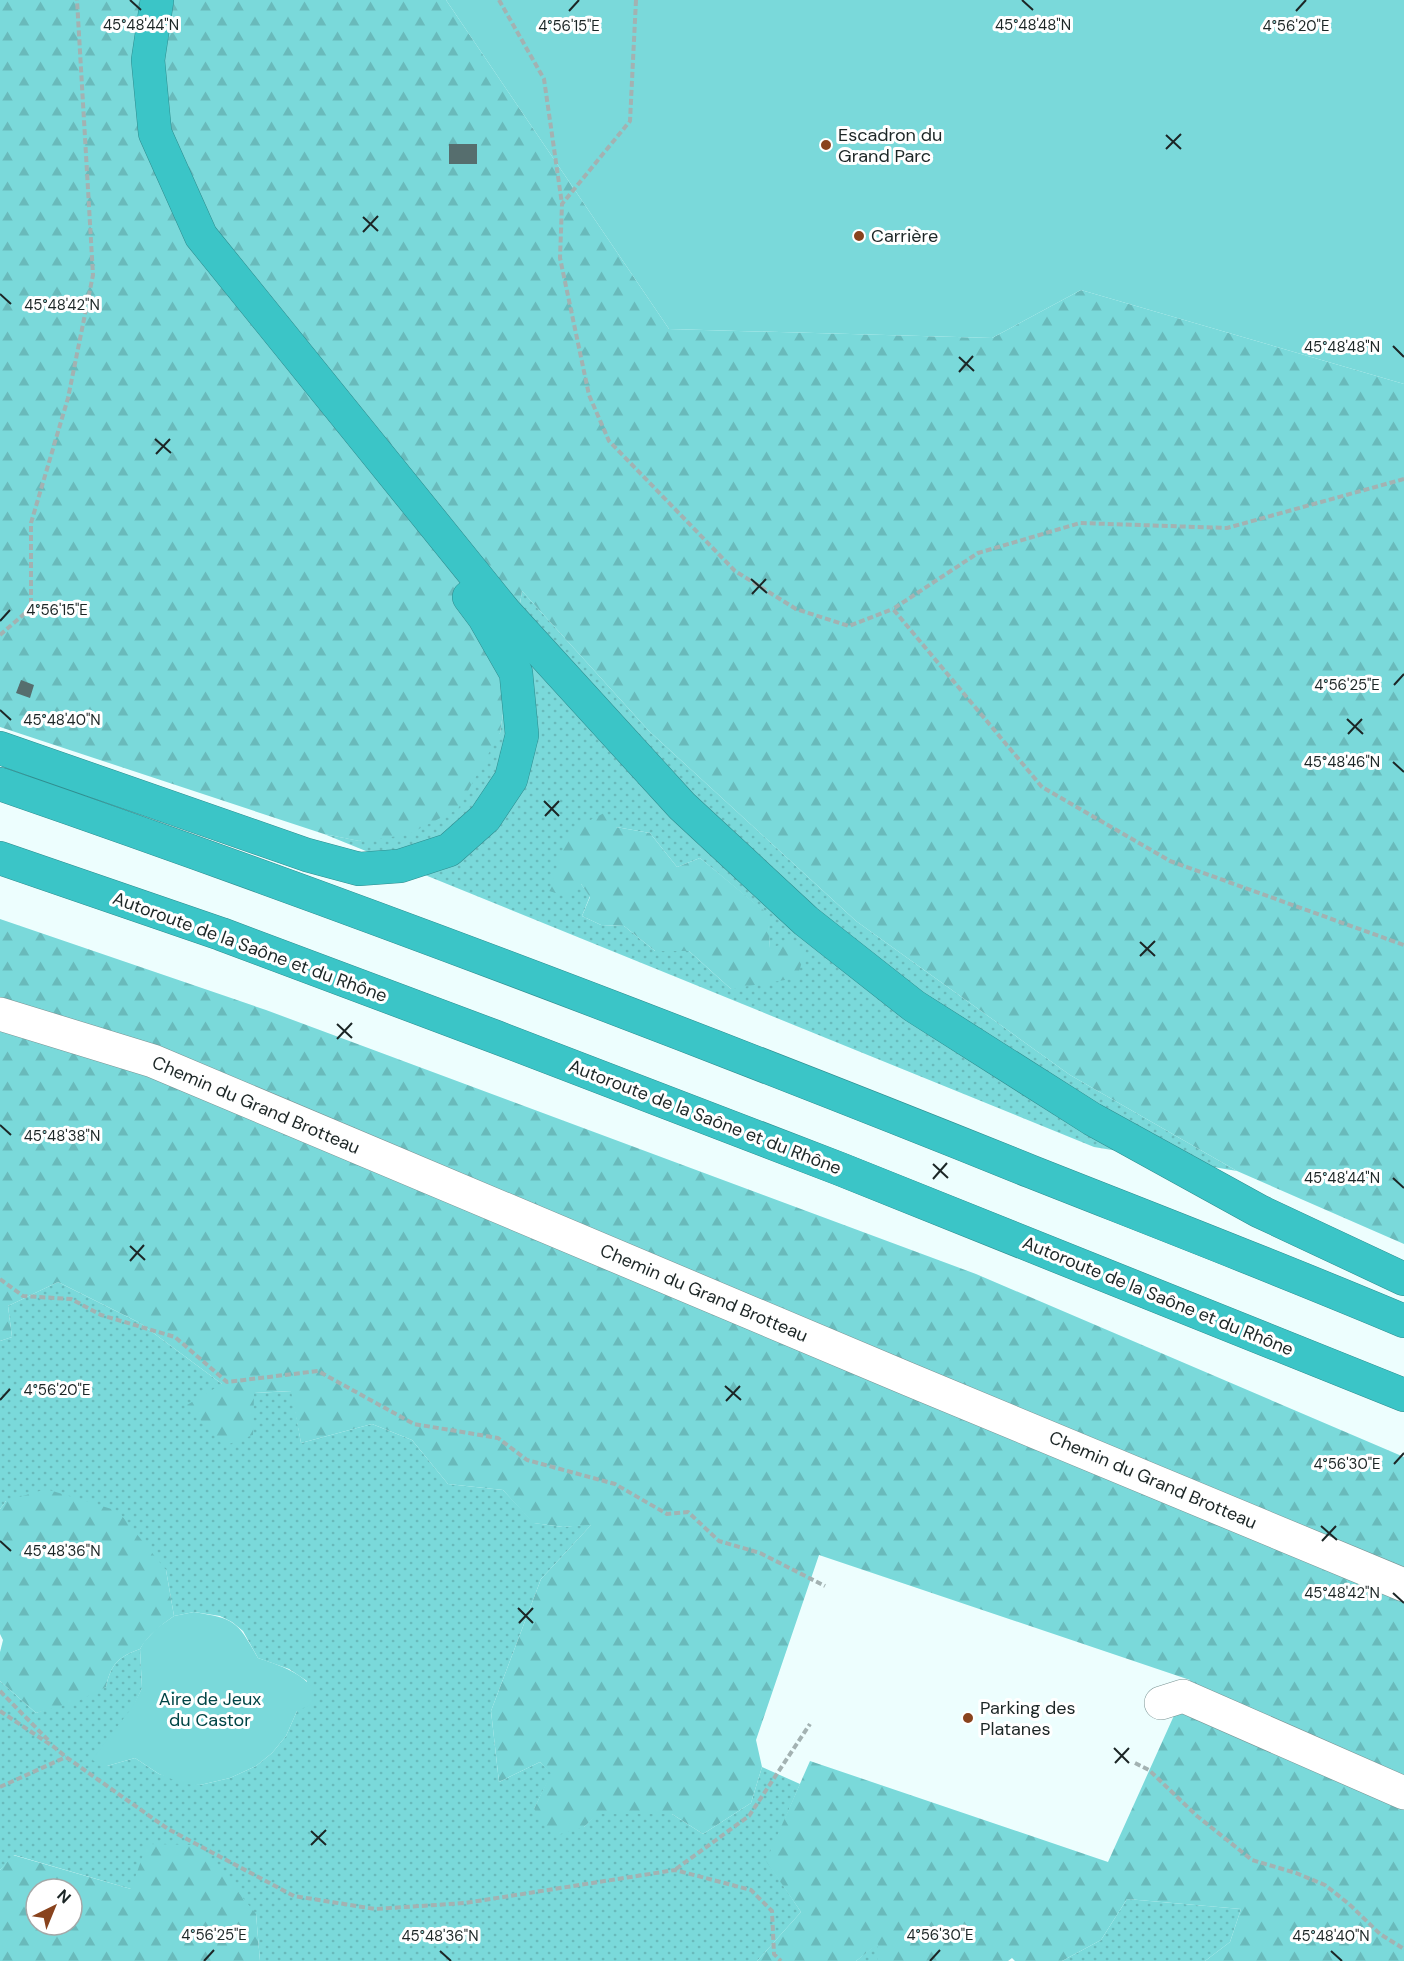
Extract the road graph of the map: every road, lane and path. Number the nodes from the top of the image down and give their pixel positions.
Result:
1 (77, 0) edge
2 (143, 0) edge
3 (157, 0) edge
4 (499, 0) edge
5 (636, 0) edge
6 (562, 204) junction
7 (1404, 479) edge
8 (893, 609) junction
9 (0, 635) edge
10 (0, 748) edge
11 (0, 784) edge
12 (0, 858) edge
13 (1404, 945) edge
14 (0, 1014) edge
15 (0, 1279) edge
16 (1404, 1279) edge
17 (1404, 1321) edge
18 (1404, 1395) edge
19 (1404, 1585) edge
20 (825, 1586) dead end
21 (0, 1691) edge
22 (1161, 1703) dead end
23 (0, 1711) edge
24 (810, 1724) dead end
25 (54, 1747) junction
26 (66, 1758) junction
27 (1135, 1763) dead end
28 (0, 1787) edge
29 (1404, 1793) edge
30 (675, 1870) junction
31 (1404, 1949) edge
32 (781, 1961) edge

1 - 9 path
2 - 10 highway
3 - 16 highway
4 - 6 path
5 - 6 path
6 - 8 path
7 - 8 path
8 - 13 path
11 - 17 highway
12 - 18 highway, Autoroute de la Saône et du Rhône
14 - 19 street, Chemin du Grand Brotteau
15 - 20 path
21 - 25 path
22 - 29 street
23 - 25 path
24 - 30 path
25 - 26 path
26 - 28 path
26 - 30 path
27 - 31 path
30 - 32 path

